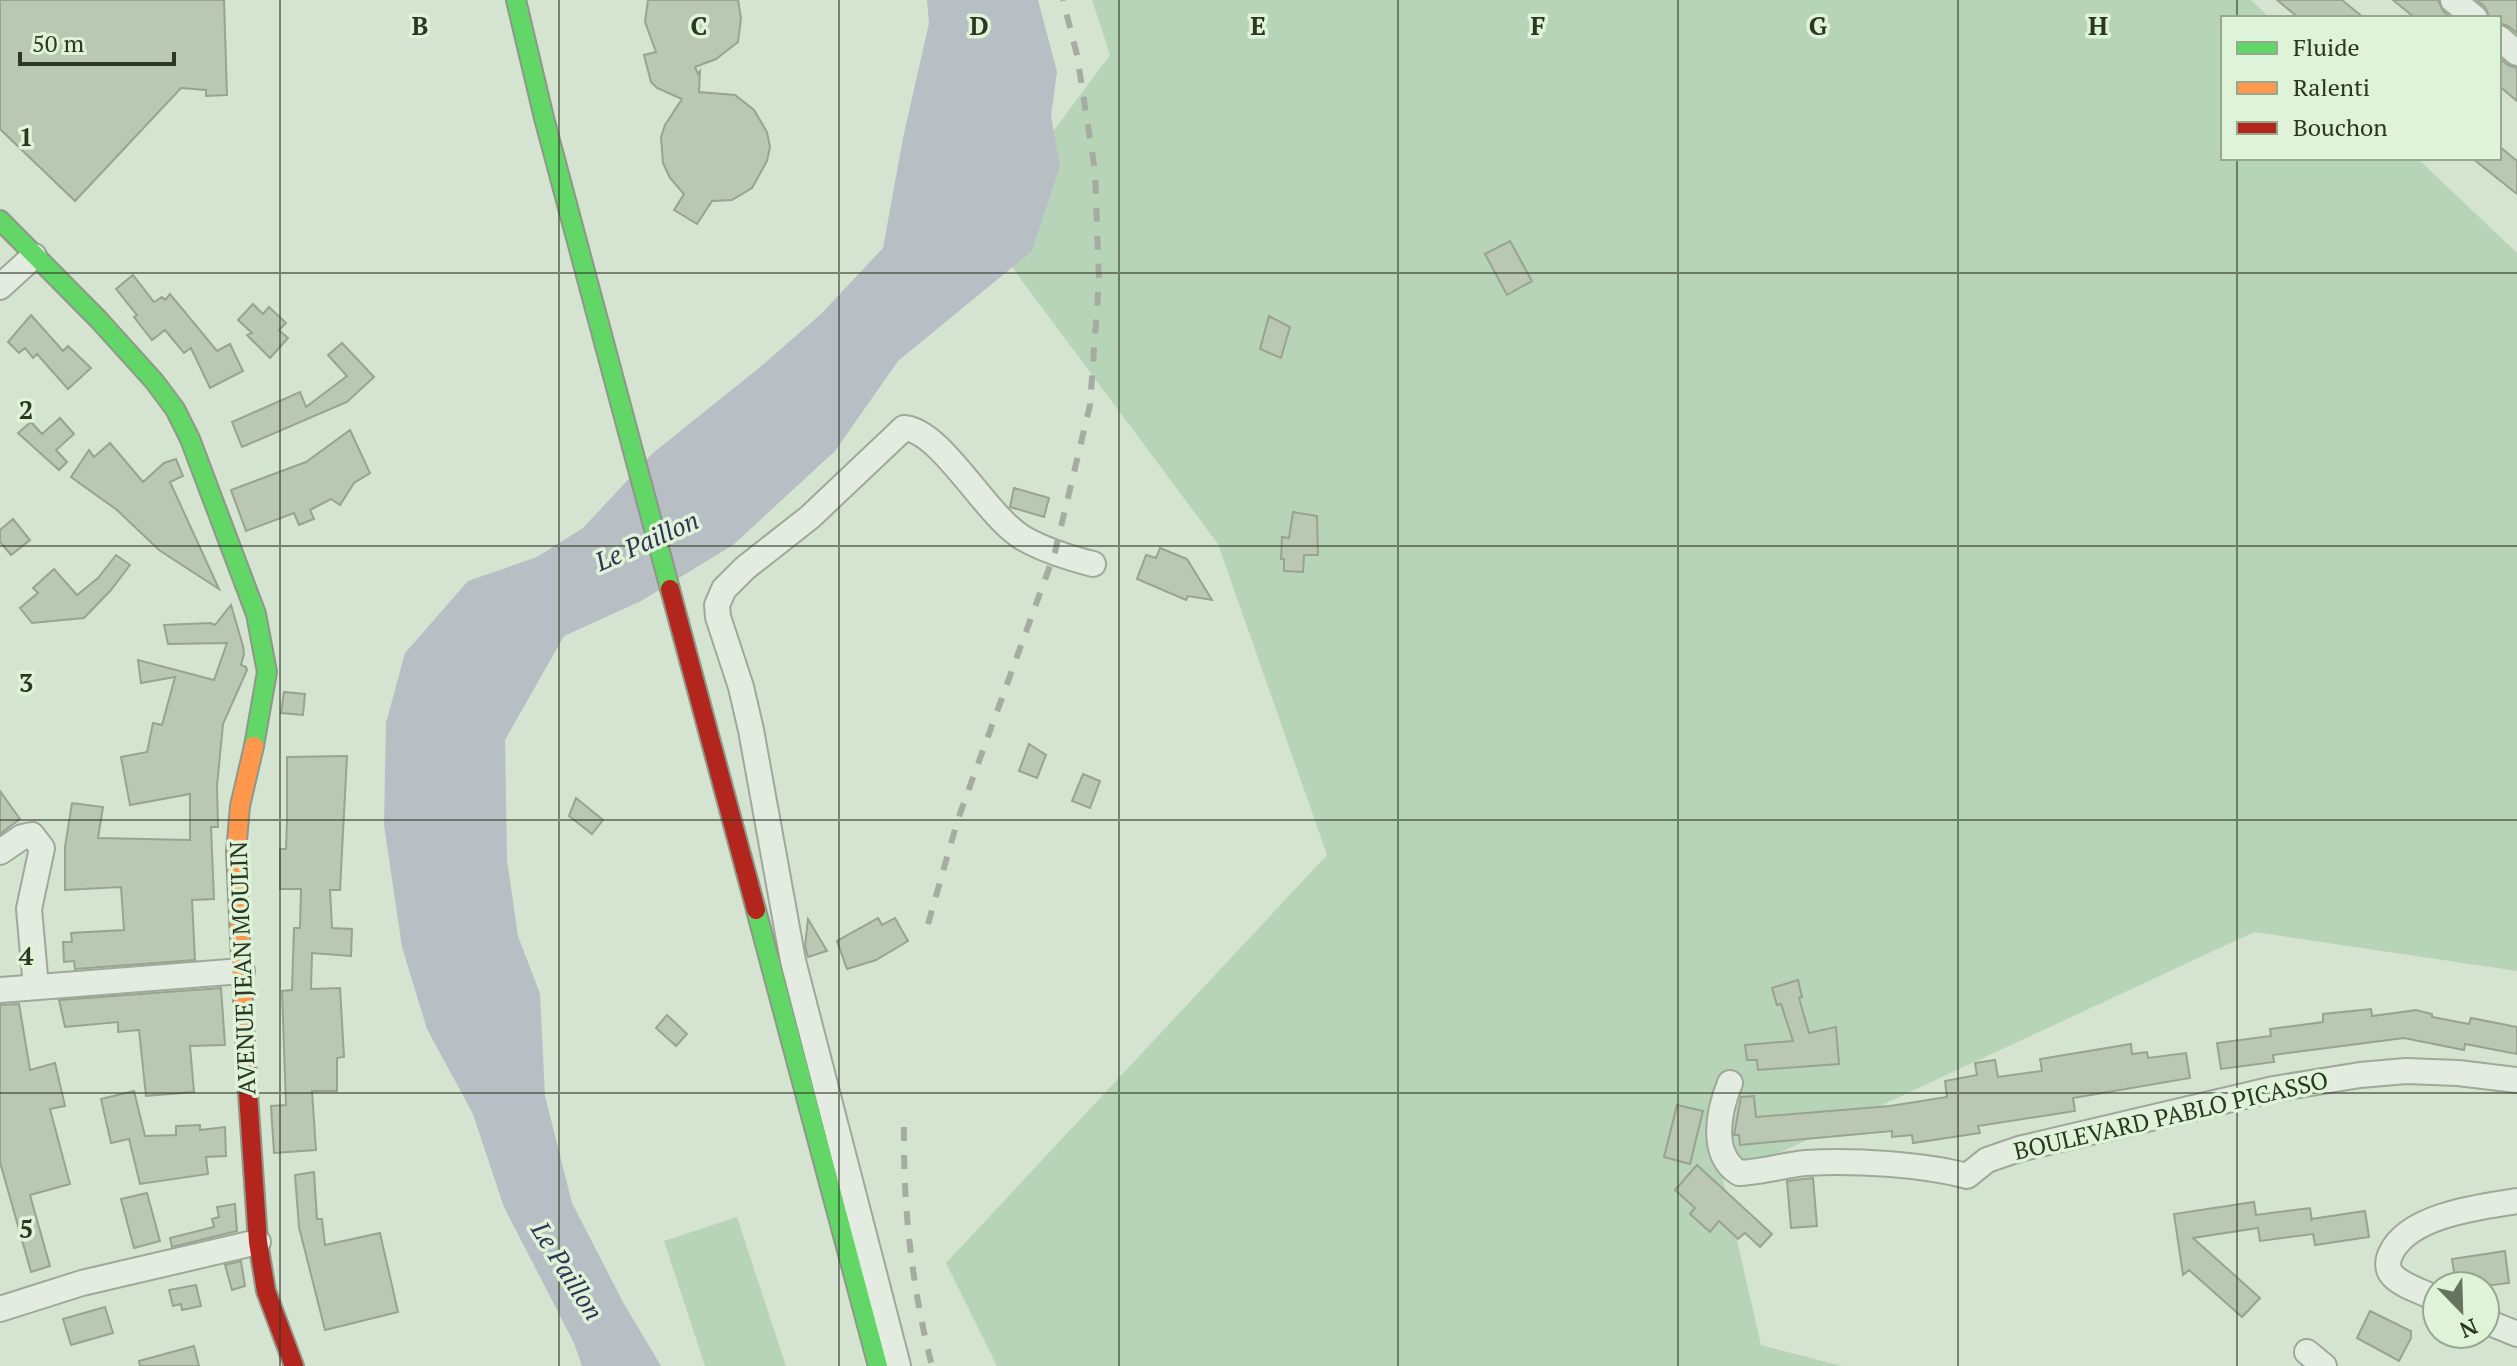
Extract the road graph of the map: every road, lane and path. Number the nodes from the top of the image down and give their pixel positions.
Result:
1 (504, 0) edge
2 (516, 0) edge
3 (2453, 0) edge
4 (2473, 16) edge
5 (2501, 40) edge
6 (2517, 53) edge
7 (539, 119) junction
8 (0, 220) edge
9 (34, 256) junction
10 (0, 287) edge
11 (1093, 564) dead end
12 (682, 661) junction
13 (0, 852) edge
14 (242, 971) junction
15 (36, 987) junction
16 (0, 990) edge
17 (2517, 1080) edge
18 (1730, 1083) dead end
19 (2517, 1201) edge
20 (258, 1242) junction
21 (2421, 1291) edge
22 (0, 1309) edge
23 (294, 1366) edge
24 (864, 1366) edge
25 (878, 1366) edge
26 (898, 1366) edge

1 - 7 main road
2 - 7 main road
3 - 4 street
5 - 6 street
7 - 12 main road
8 - 9 main road, AVENUE JEAN MOULIN
9 - 10 street
9 - 14 main road, AVENUE JEAN MOULIN
11 - 26 street
12 - 24 main road
12 - 25 main road
13 - 15 street
14 - 15 street
14 - 20 main road, AVENUE JEAN MOULIN
15 - 16 street
17 - 18 street, BOULEVARD PABLO PICASSO
19 - 21 street
20 - 22 street
20 - 23 main road, AVENUE JEAN MOULIN

